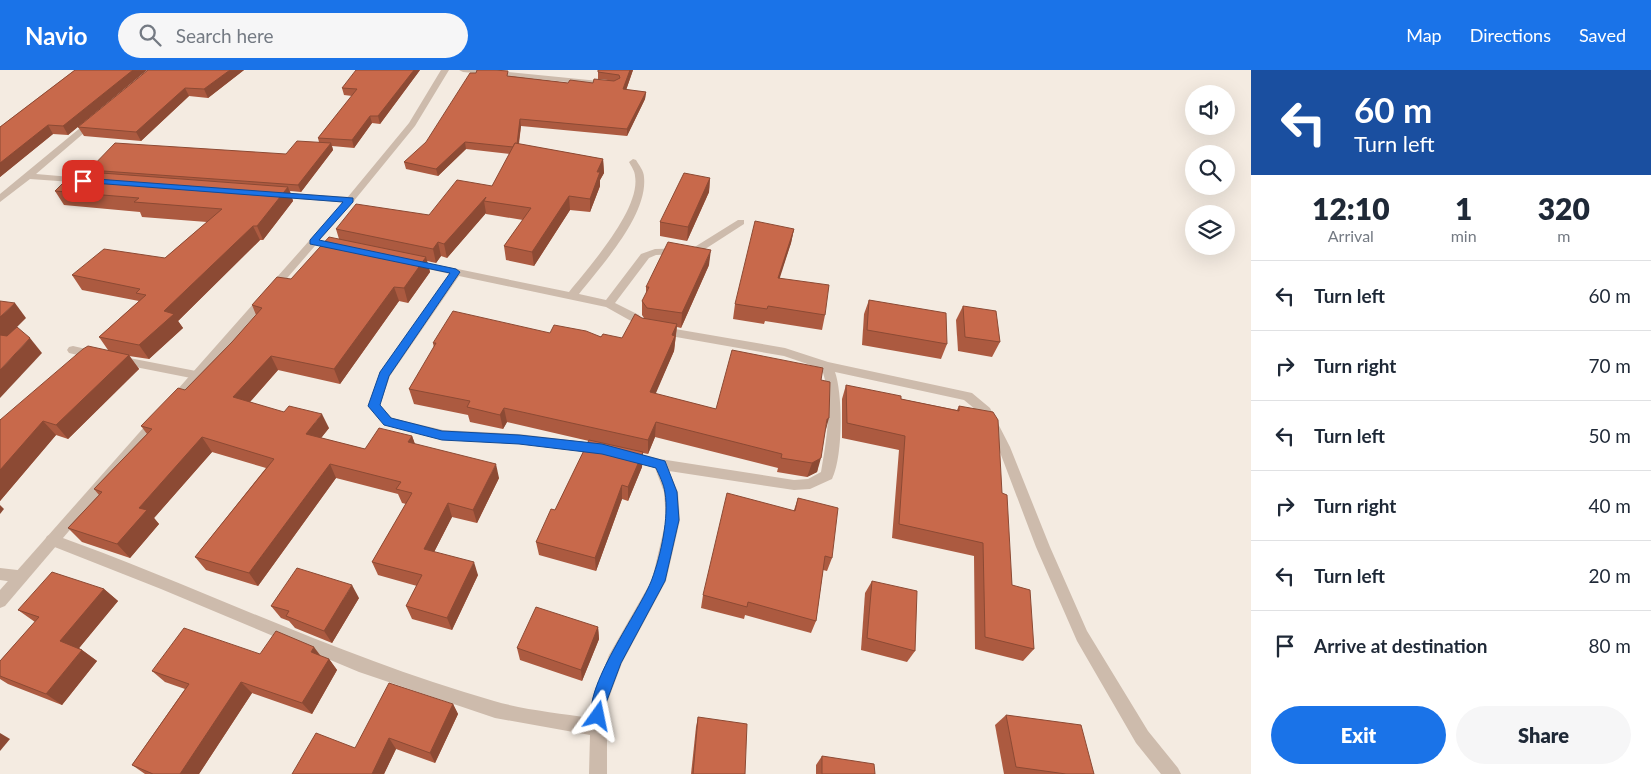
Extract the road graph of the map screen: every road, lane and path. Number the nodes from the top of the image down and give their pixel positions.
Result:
1 (445, 70) edge
2 (463, 70) edge
3 (614, 84) edge
4 (103, 114) edge
5 (633, 162) dead end
6 (28, 176) junction
7 (97, 182) edge
8 (0, 184) edge
9 (16, 185) junction
10 (263, 194) edge
11 (0, 199) edge
12 (350, 200) junction
13 (740, 222) dead end
14 (399, 260) edge
15 (456, 272) junction
16 (572, 296) junction
17 (609, 304) junction
18 (72, 350) dead end
19 (827, 366) junction
20 (196, 375) junction
21 (660, 464) junction
22 (52, 540) junction
23 (0, 574) edge
24 (21, 576) junction
25 (0, 601) edge
26 (598, 728) junction
27 (598, 774) edge
28 (1172, 774) edge

1 - 12 street
2 - 3 street
4 - 6 street
5 - 16 street
6 - 7 street
6 - 9 street
8 - 9 street
9 - 11 street
10 - 12 street
12 - 20 street
13 - 17 street
14 - 15 street
15 - 16 street
15 - 21 street
16 - 17 street
17 - 19 street
18 - 20 street
19 - 21 street
19 - 28 street
20 - 22 street
21 - 26 street
22 - 24 street
22 - 26 street
23 - 24 street
24 - 25 street
26 - 27 street

